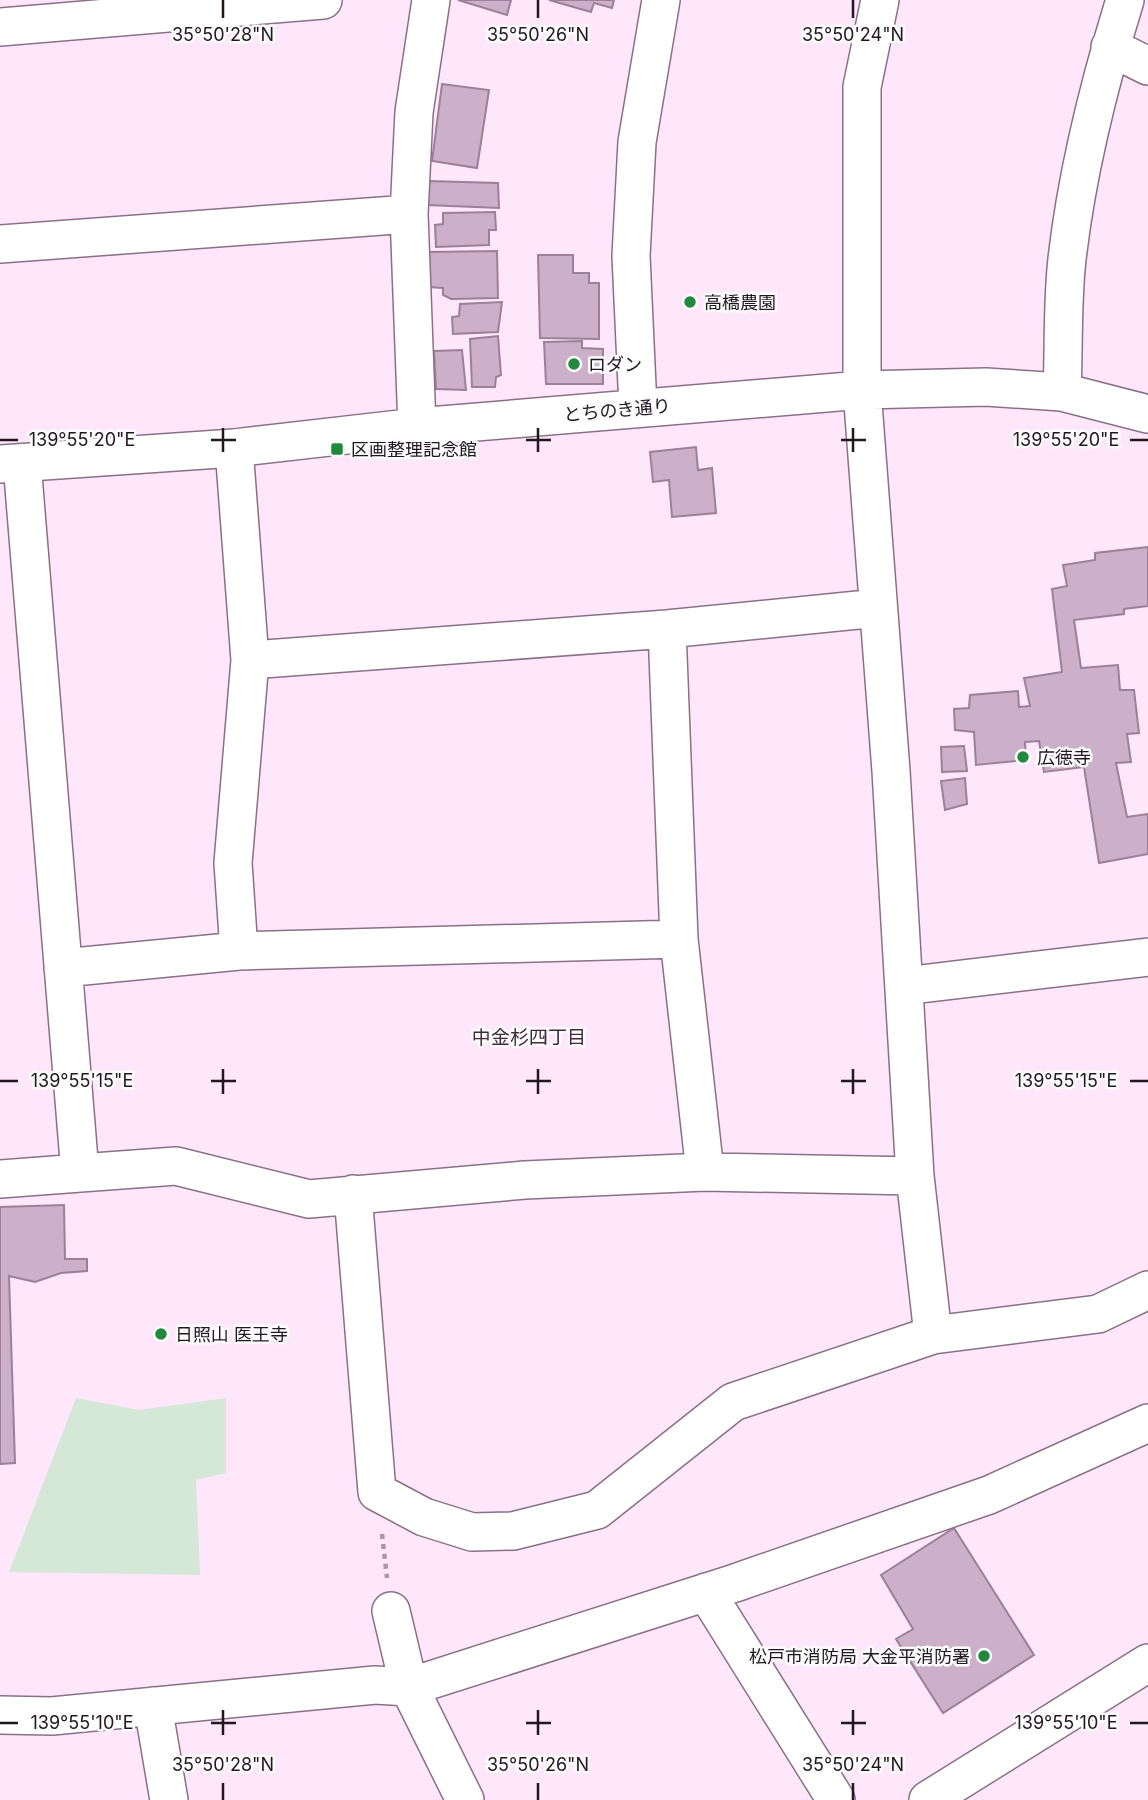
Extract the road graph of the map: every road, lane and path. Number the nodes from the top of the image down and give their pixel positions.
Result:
1 (323, 0) edge
2 (431, 0) edge
3 (661, 0) edge
4 (880, 0) edge
5 (1125, 0) edge
6 (187, 6) edge
7 (0, 27) edge
8 (1110, 47) junction
9 (1148, 66) edge
10 (409, 214) junction
11 (0, 244) edge
12 (862, 390) junction
13 (1062, 392) junction
14 (638, 408) junction
15 (1148, 414) edge
16 (417, 427) junction
17 (234, 448) junction
18 (11, 464) edge
19 (878, 608) junction
20 (667, 629) junction
21 (250, 660) junction
22 (679, 939) junction
23 (239, 951) junction
24 (1148, 957) edge
25 (63, 968) junction
26 (904, 986) junction
27 (705, 1172) junction
28 (80, 1173) junction
29 (915, 1176) junction
30 (0, 1179) edge
31 (353, 1194) junction
32 (1148, 1290) edge
33 (933, 1335) junction
34 (1148, 1423) edge
35 (377, 1492) junction
36 (706, 1592) junction
37 (391, 1611) joint
38 (1142, 1679) edge
39 (410, 1687) junction
40 (153, 1706) junction
41 (0, 1715) edge
42 (169, 1800) edge
43 (465, 1800) edge
44 (836, 1800) edge
45 (928, 1800) edge

1 - 6 street
2 - 10 street
3 - 14 street
4 - 12 street
5 - 8 street
6 - 7 street
8 - 9 street
8 - 13 street
10 - 11 street
10 - 16 street
12 - 13 street, とちのき通り
12 - 14 street, とちのき通り
12 - 19 street
13 - 15 street, とちのき通り
14 - 16 street, とちのき通り
16 - 17 street, とちのき通り
17 - 18 street, とちのき通り
17 - 21 street
18 - 25 street
19 - 20 street
19 - 26 street
20 - 21 street
20 - 22 street
21 - 23 street
22 - 23 street
22 - 27 street
23 - 25 street
24 - 26 street
25 - 28 street
26 - 29 street
27 - 29 street
27 - 31 street
28 - 30 street
28 - 31 street
29 - 33 street
31 - 35 street
32 - 33 street
33 - 35 street
34 - 36 street
35 - 37 path
36 - 39 street
36 - 44 street
37 - 39 street
38 - 45 street
39 - 40 street
39 - 43 street
40 - 41 street
40 - 42 street

